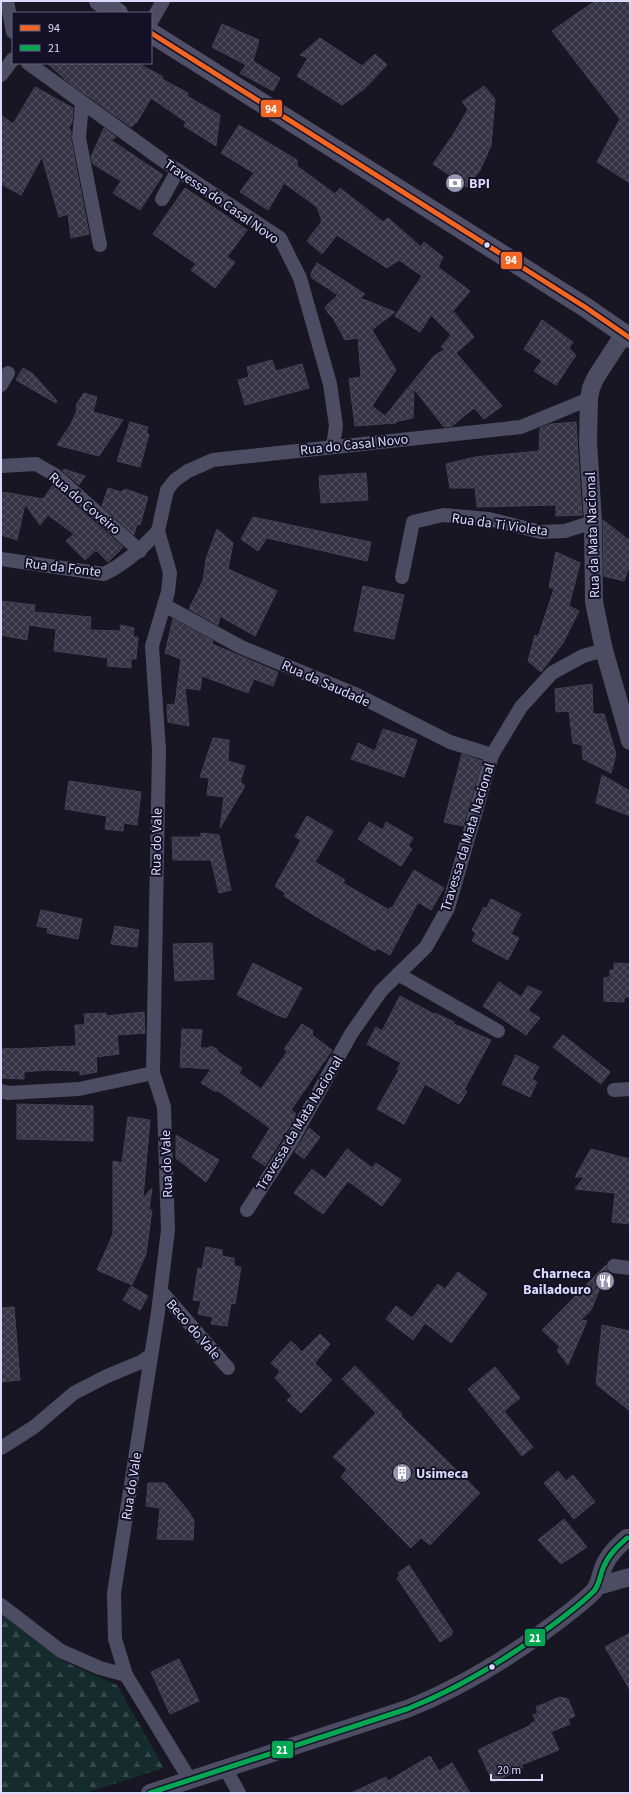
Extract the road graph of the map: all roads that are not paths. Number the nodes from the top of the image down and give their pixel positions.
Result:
1 (8, 1) edge
2 (99, 1) edge
3 (163, 1) edge
4 (116, 12) edge
5 (152, 20) edge
6 (12, 26) edge
7 (152, 34) edge
8 (12, 60) edge
9 (29, 64) edge
10 (1, 75) edge
11 (82, 103) junction
12 (178, 170) junction
13 (162, 199) dead end
14 (100, 245) dead end
15 (627, 336) edge
16 (588, 399) junction
17 (333, 446) junction
18 (1, 466) edge
19 (593, 522) junction
20 (158, 531) junction
21 (140, 551) junction
22 (1, 559) edge
23 (402, 577) dead end
24 (164, 605) junction
25 (604, 650) junction
26 (630, 741) edge
27 (492, 755) junction
28 (398, 974) junction
29 (498, 1031) dead end
30 (153, 1073) junction
31 (630, 1089) edge
32 (614, 1090) dead end
33 (1, 1091) edge
34 (247, 1210) dead end
35 (614, 1266) dead end
36 (630, 1268) edge
37 (161, 1291) junction
38 (151, 1355) junction
39 (228, 1368) dead end
40 (1, 1448) edge
41 (629, 1537) edge
42 (630, 1576) edge
43 (598, 1586) junction
44 (1, 1605) edge
45 (126, 1675) junction
46 (225, 1768) junction
47 (190, 1780) junction
48 (159, 1792) edge
49 (239, 1793) edge

1 - 6 street
2 - 4 main road
3 - 5 street
7 - 15 main road
8 - 10 street
9 - 11 street, Travessa do Casal Novo
11 - 12 street, Travessa do Casal Novo
11 - 14 street
12 - 13 street
12 - 17 street, Travessa do Casal Novo
15 - 16 street, Rua da Mata Nacional
16 - 17 street, Rua do Casal Novo
16 - 19 street, Rua da Mata Nacional
17 - 20 street, Rua do Casal Novo
18 - 21 street, Rua do Coveiro
19 - 23 street, Rua da Ti Violeta
19 - 25 street, Rua da Mata Nacional
20 - 21 street, Rua da Fonte
20 - 24 street, Rua do Vale
21 - 22 street, Rua da Fonte
24 - 27 street, Rua da Saudade
24 - 30 street, Rua do Vale
25 - 26 street, Rua da Mata Nacional
25 - 27 street, Travessa da Mata Nacional
27 - 28 street, Travessa da Mata Nacional
28 - 29 street
28 - 34 street, Travessa da Mata Nacional
30 - 33 street
30 - 37 street, Rua do Vale
31 - 32 street
35 - 36 street
37 - 38 street, Rua do Vale
37 - 39 street, Beco do Vale
38 - 40 street
38 - 45 street, Rua do Vale
41 - 43 street
42 - 43 street
43 - 46 street
44 - 45 street
45 - 47 street, Rua do Vale
46 - 47 street
46 - 49 street
47 - 48 street

